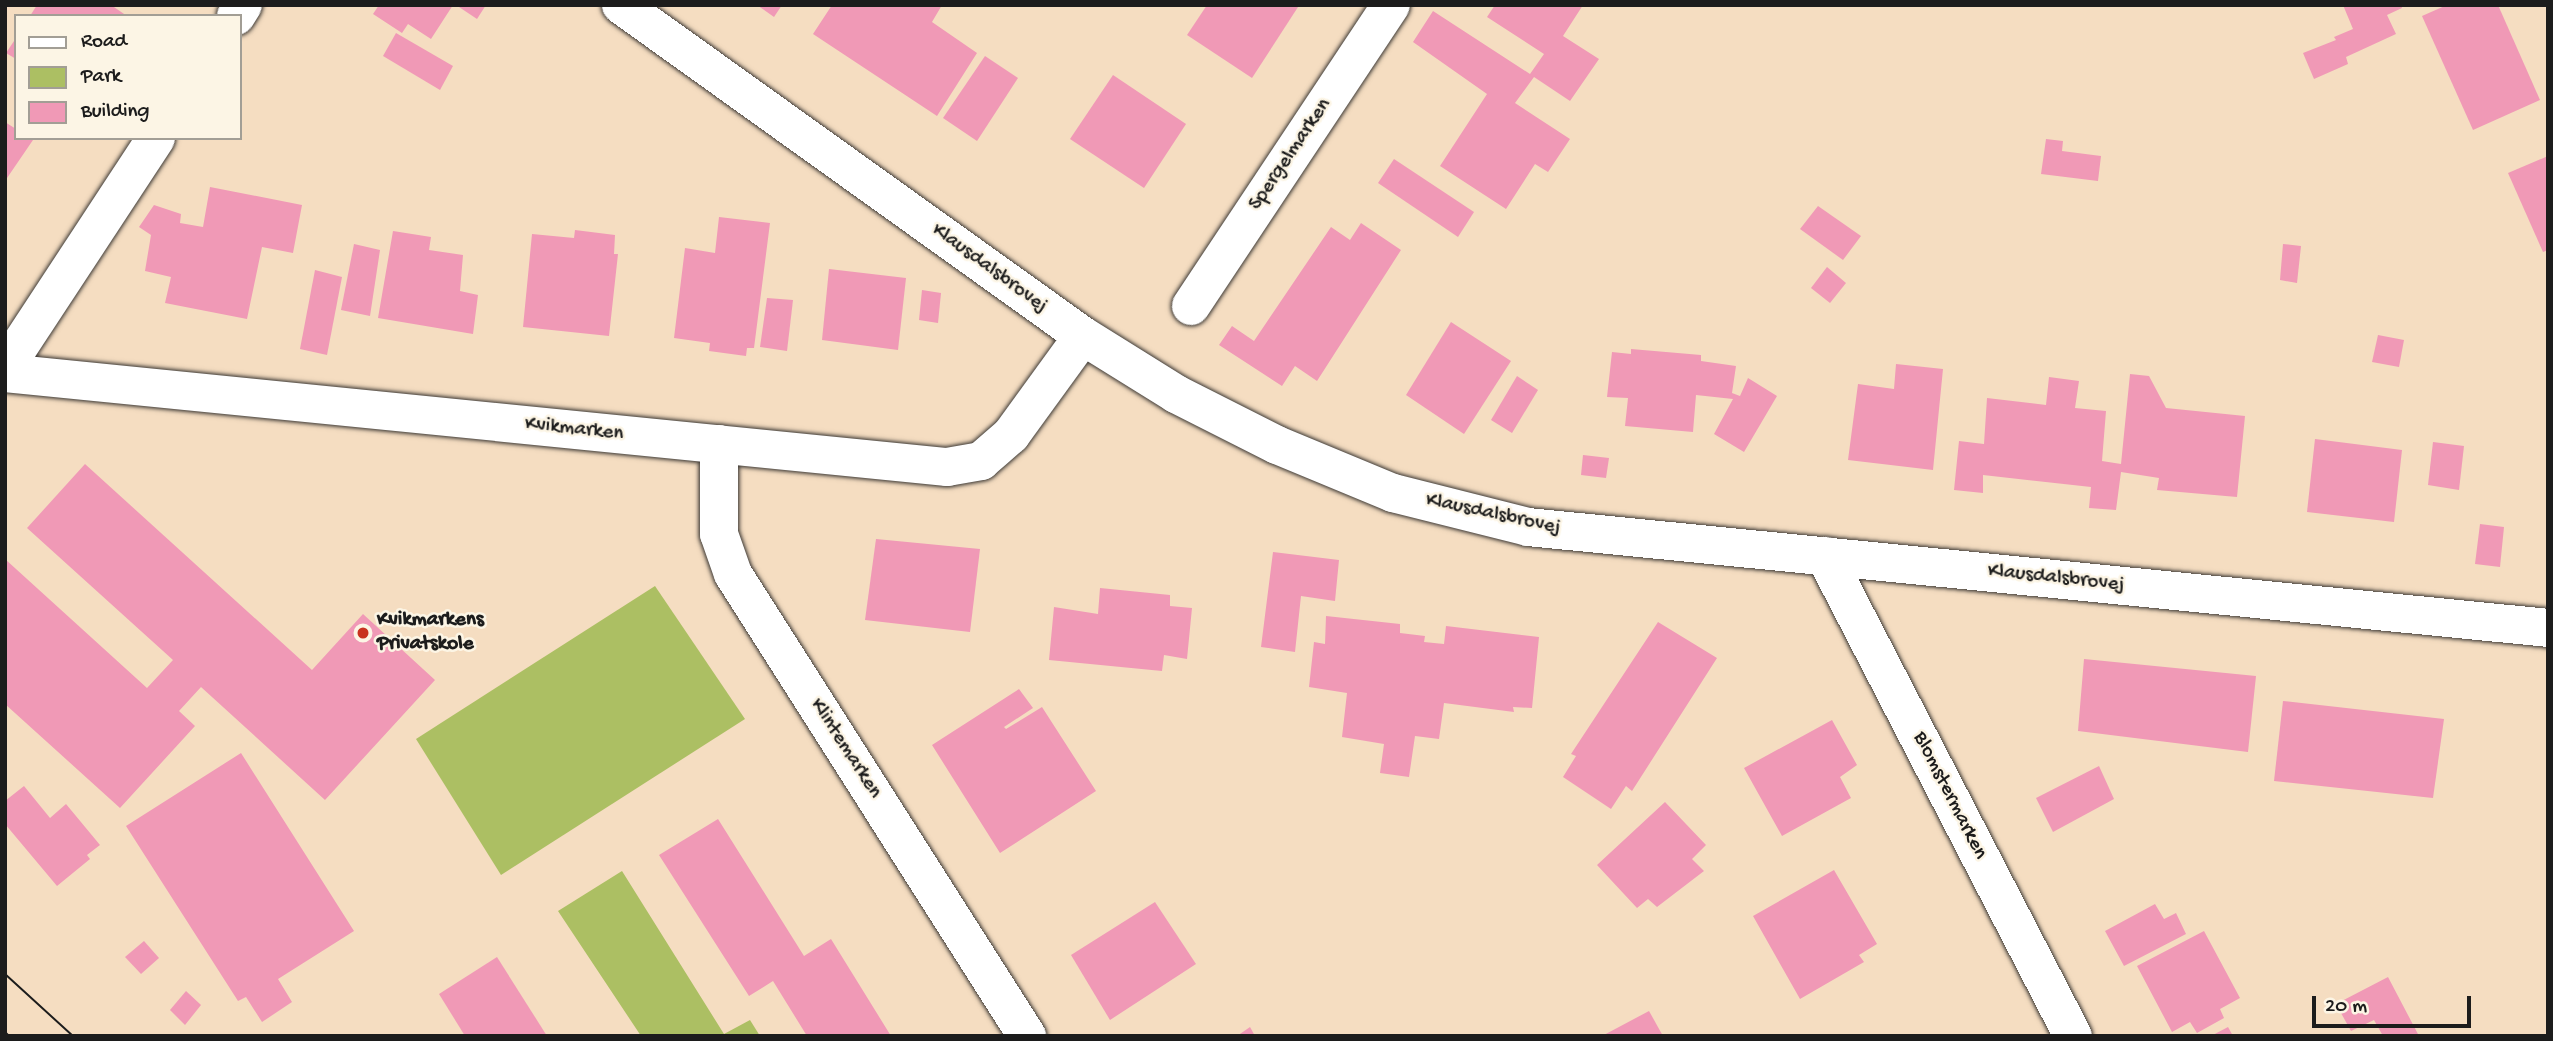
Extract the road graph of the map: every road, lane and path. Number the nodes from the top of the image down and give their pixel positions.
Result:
1 (621, 5) edge
2 (1391, 5) edge
3 (155, 140) edge
4 (1191, 306) dead end
5 (1083, 337) junction
6 (5, 370) edge
7 (719, 444) junction
8 (1825, 556) junction
9 (2548, 628) edge
10 (1027, 1036) edge
11 (2073, 1036) edge

1 - 5 street, Klausdalsbrovej
2 - 4 street, Spergelmarken
3 - 6 street, Kvikmarken
5 - 7 street, Kvikmarken
5 - 8 street, Klausdalsbrovej
6 - 7 street, Kvikmarken
7 - 10 street, Klintemarken
8 - 9 street, Klausdalsbrovej
8 - 11 street, Blomstermarken

